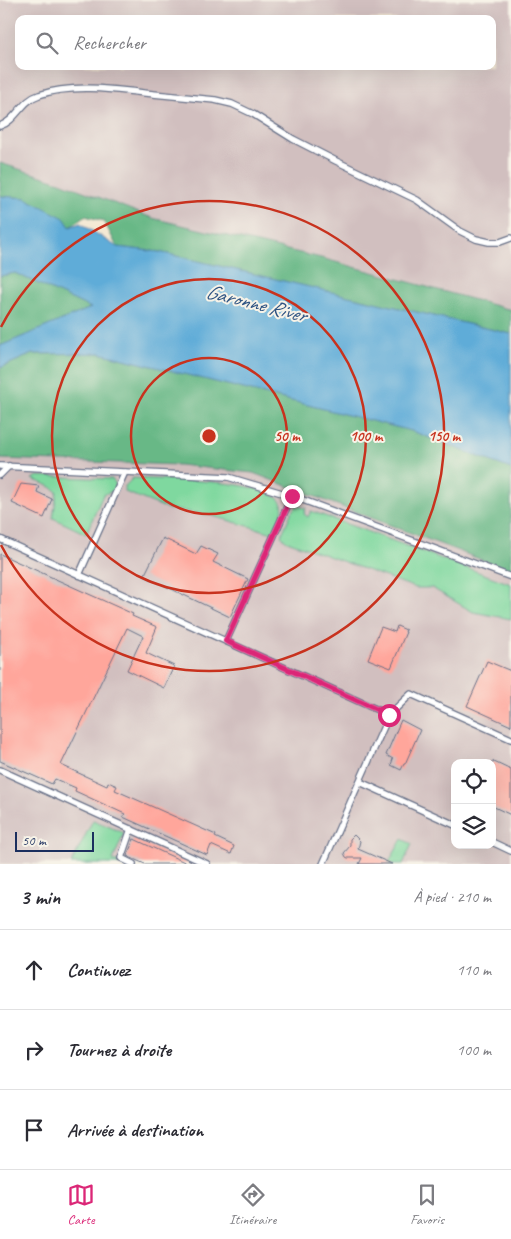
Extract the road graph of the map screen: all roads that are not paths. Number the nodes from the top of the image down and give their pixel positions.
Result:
1 (0, 126) edge
2 (511, 238) edge
3 (0, 466) edge
4 (9, 466) junction
5 (125, 472) junction
6 (0, 475) edge
7 (292, 496) junction
8 (0, 539) edge
9 (79, 575) junction
10 (511, 577) edge
11 (226, 641) junction
12 (389, 715) junction
13 (511, 739) edge
14 (0, 770) edge
15 (360, 782) junction
16 (451, 823) edge
17 (131, 829) junction
18 (496, 844) edge
19 (511, 851) edge
20 (133, 864) edge
21 (207, 864) edge
22 (323, 864) edge

1 - 2 lane
3 - 4 lane
4 - 5 lane
4 - 6 lane
5 - 7 lane
5 - 9 lane
7 - 10 lane
7 - 11 lane
8 - 9 lane
9 - 11 lane
11 - 12 lane
12 - 13 lane
12 - 15 lane
14 - 17 lane
15 - 16 lane
15 - 22 lane
17 - 20 lane
17 - 21 lane
18 - 19 lane

